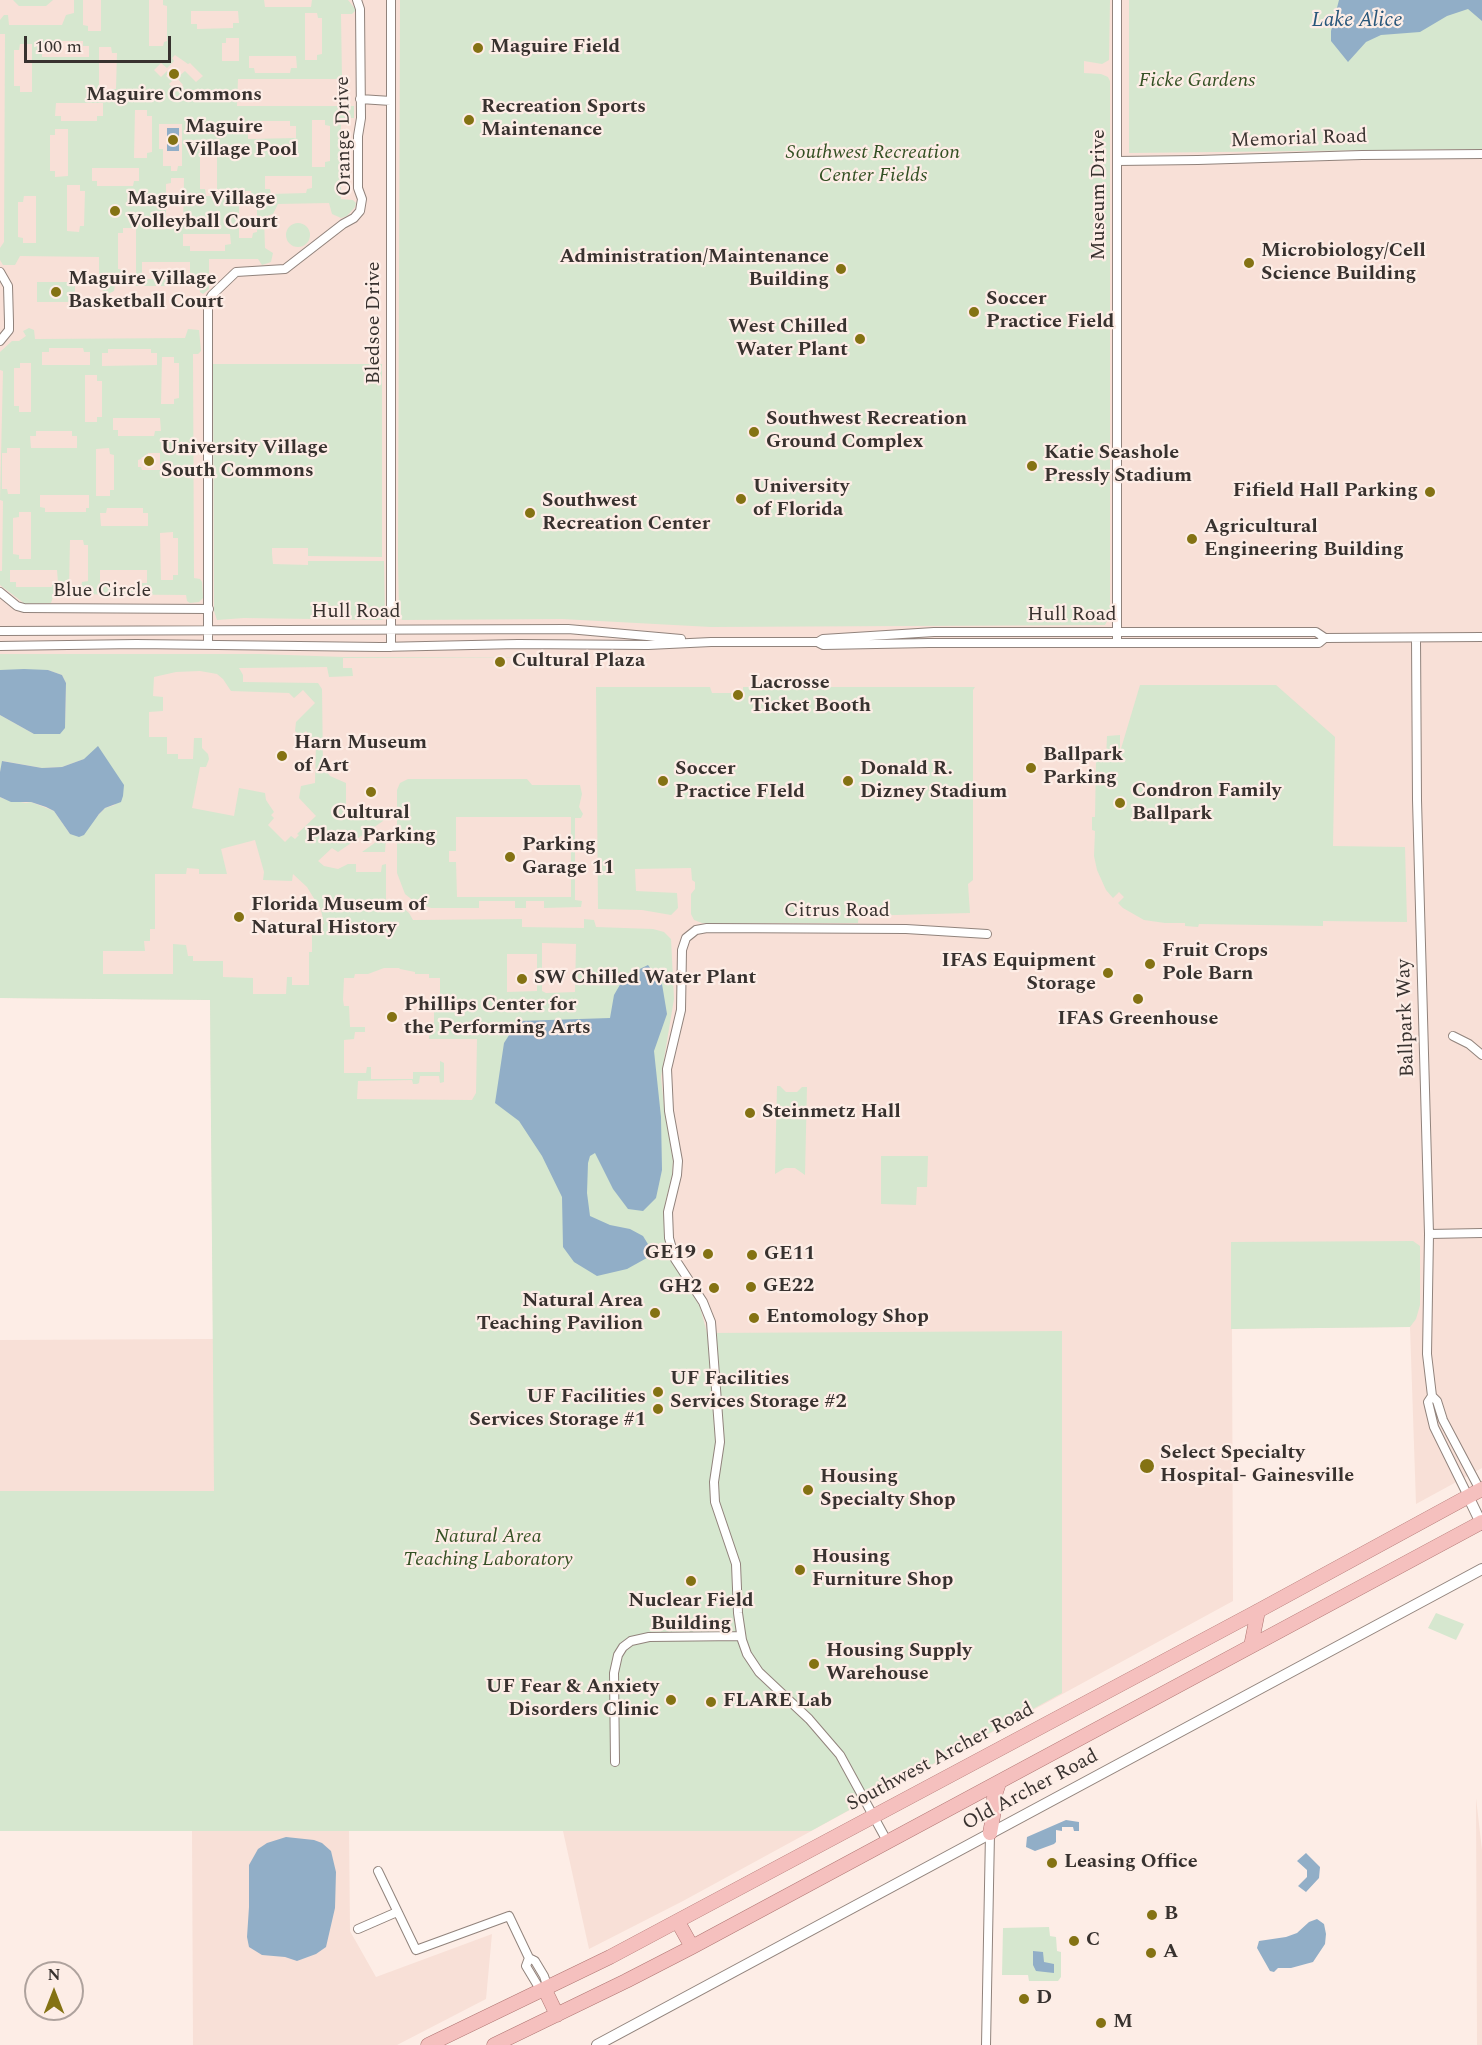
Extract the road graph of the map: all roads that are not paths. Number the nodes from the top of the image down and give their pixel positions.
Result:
1 (357, 0) edge
2 (391, 0) edge
3 (1117, 0) edge
4 (360, 99) junction
5 (391, 101) junction
6 (1482, 154) edge
7 (1117, 161) junction
8 (0, 272) edge
9 (0, 341) edge
10 (0, 592) edge
11 (209, 609) junction
12 (208, 630) junction
13 (392, 630) junction
14 (0, 631) edge
15 (1117, 633) junction
16 (1326, 638) junction
17 (1416, 638) junction
18 (1482, 638) edge
19 (711, 642) junction
20 (818, 642) junction
21 (1117, 643) junction
22 (208, 644) junction
23 (0, 646) edge
24 (391, 647) junction
25 (987, 934) dead end
26 (1453, 1036) dead end
27 (1482, 1055) edge
28 (1482, 1233) edge
29 (1429, 1234) junction
30 (1432, 1396) junction
31 (1478, 1492) edge
32 (1482, 1523) edge
33 (1482, 1569) edge
34 (1258, 1611) junction
35 (741, 1636) junction
36 (1251, 1646) junction
37 (615, 1762) dead end
38 (999, 1783) junction
39 (873, 1817) junction
40 (990, 1833) junction
41 (886, 1841) junction
42 (378, 1870) dead end
43 (397, 1912) junction
44 (678, 1922) junction
45 (358, 1929) dead end
46 (692, 1947) junction
47 (545, 1990) junction
48 (557, 2015) junction
49 (428, 2045) edge
50 (494, 2045) edge
51 (597, 2045) edge
52 (986, 2045) edge

1 - 4 street, Orange Drive
2 - 5 street, Bledsoe Drive
3 - 7 street, Museum Drive
4 - 5 street
4 - 11 street, Orange Drive
5 - 13 street, Bledsoe Drive
6 - 7 street, Memorial Road
7 - 15 street, Museum Drive
8 - 9 street
10 - 11 street, Blue Circle
11 - 12 street, Orange Drive
12 - 13 street, Hull Road
12 - 14 street, Hull Road
12 - 22 street, Orange Drive
13 - 19 street, Hull Road
13 - 24 street, Bledsoe Drive
15 - 16 street, Hull Road
15 - 20 street, Hull Road
15 - 21 street, Museum Drive
16 - 17 street, Hull Road
16 - 21 street, Hull Road
17 - 18 street, Hull Road
17 - 29 street, Ballpark Way
19 - 20 street, Hull Road
19 - 24 street, Hull Road
20 - 21 street, Hull Road
22 - 23 street, Hull Road
22 - 24 street, Hull Road
25 - 35 street, Citrus Road
26 - 27 street
28 - 29 street
29 - 30 street, Ballpark Way
30 - 31 street, Ballpark Way
30 - 31 street, Ballpark Way
31 - 32 street
31 - 34 main road, Southwest Archer Road
32 - 36 main road
33 - 40 street, Old Archer Road
34 - 36 main road
34 - 39 main road, Southwest Archer Road
35 - 37 street
35 - 39 street
36 - 38 main road
38 - 40 main road
38 - 41 main road
39 - 41 street
39 - 44 main road, Southwest Archer Road
40 - 51 street, Old Archer Road
40 - 52 street
41 - 46 main road
42 - 43 street
43 - 45 street
43 - 47 street
44 - 46 main road
44 - 47 main road, Southwest Archer Road
46 - 48 main road
47 - 48 main road
47 - 49 main road, Southwest Archer Road
48 - 50 main road

